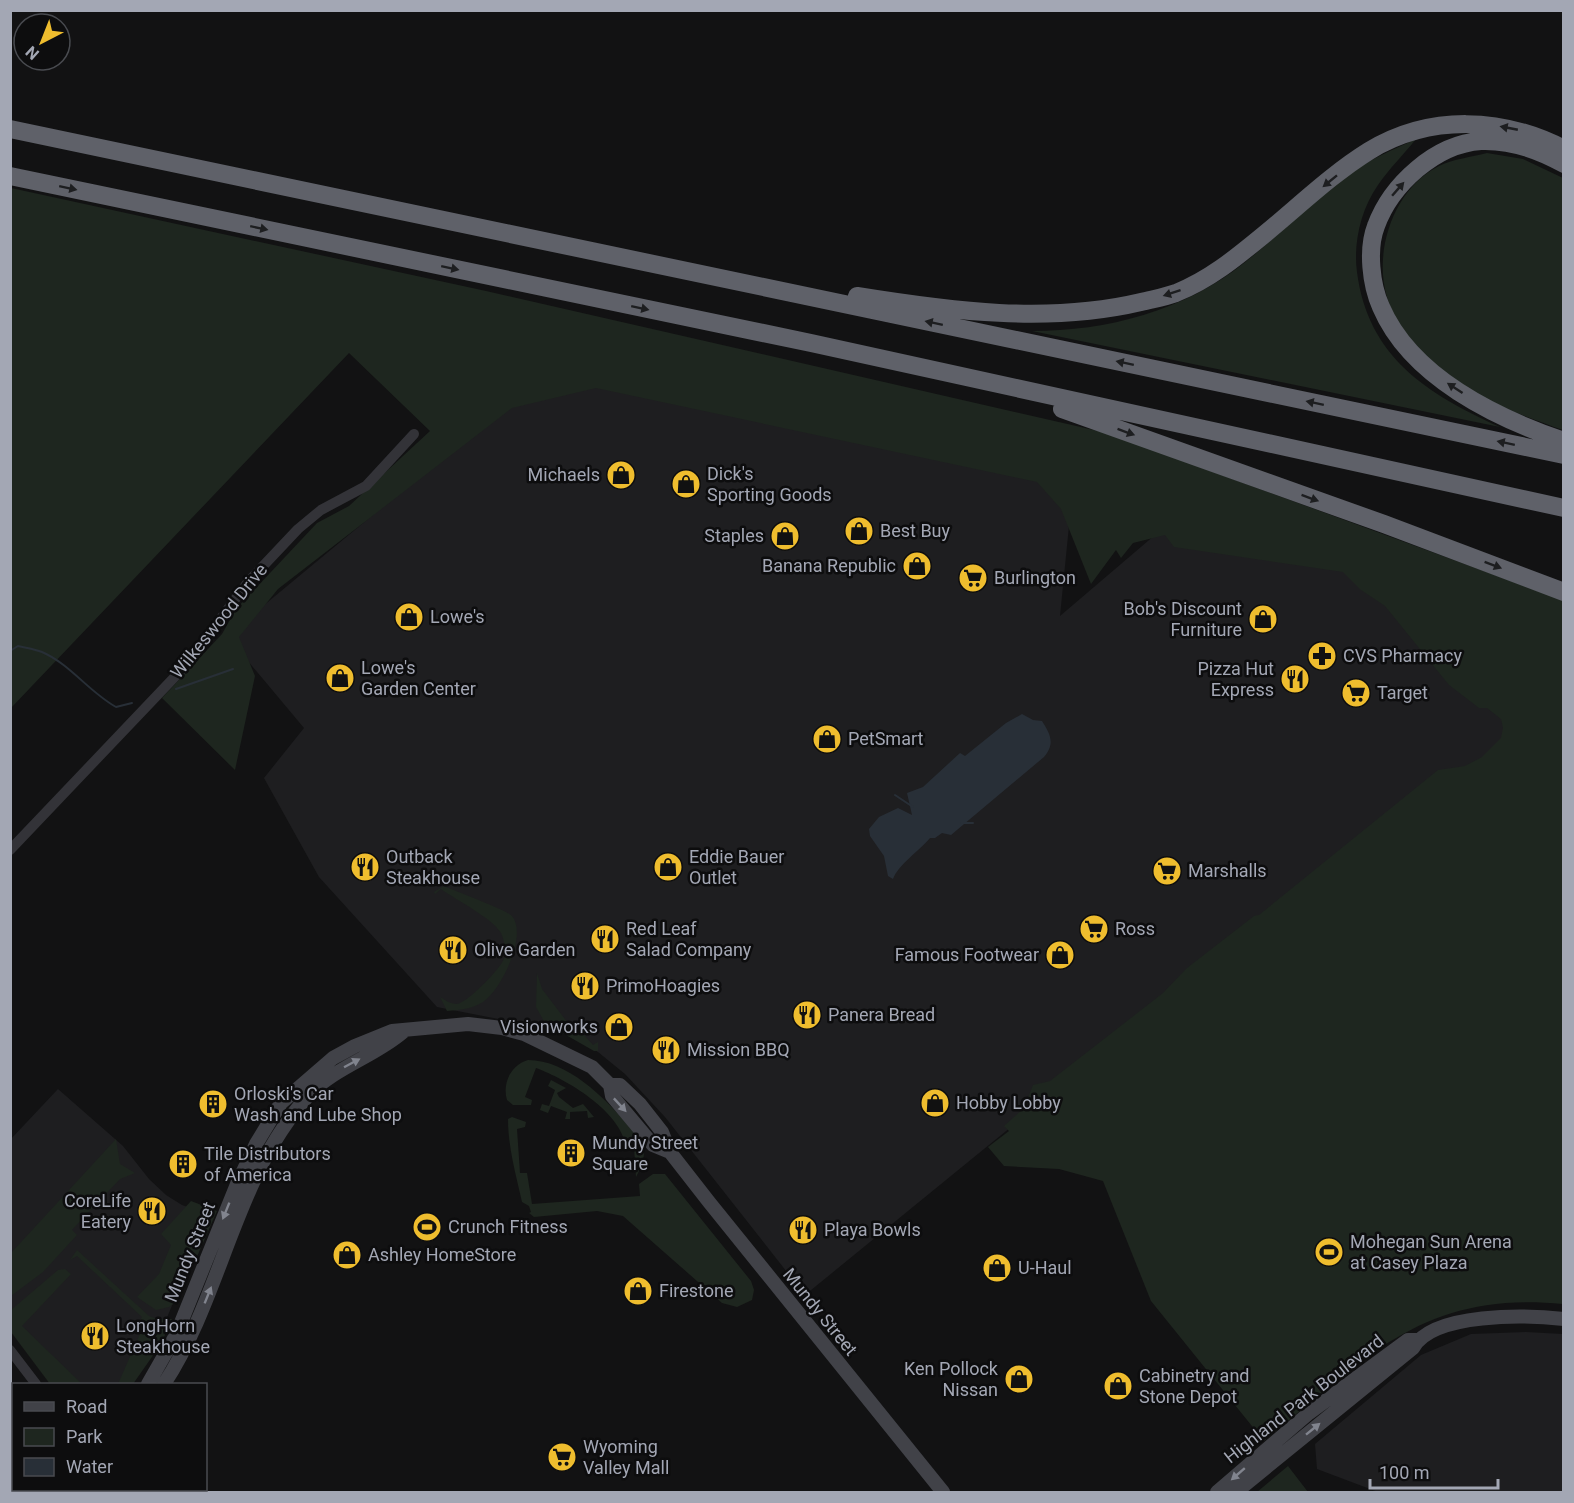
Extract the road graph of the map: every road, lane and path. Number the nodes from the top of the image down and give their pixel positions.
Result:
1 (10, 129) edge
2 (1563, 149) edge
3 (1563, 164) edge
4 (10, 176) edge
5 (575, 248) junction
6 (992, 384) junction
7 (414, 434) dead end
8 (1563, 441) edge
9 (1563, 455) edge
10 (1563, 508) edge
11 (1563, 592) edge
12 (10, 850) edge
13 (404, 1031) junction
14 (1563, 1319) edge
15 (1417, 1340) junction
16 (10, 1350) edge
17 (35, 1383) edge
18 (149, 1383) edge
19 (165, 1383) edge
20 (943, 1492) edge
21 (1216, 1492) edge
22 (1236, 1492) edge

1 - 5 highway
2 -> 5 highway
8 -> 3 highway
4 -> 6 highway
9 -> 5 highway
6 - 10 highway
6 -> 11 highway
7 - 12 street, Wilkeswood Drive
13 -> 18 main road, Mundy Street
19 -> 13 main road, Mundy Street
13 - 20 main road, Mundy Street
14 - 15 main road, Highland Park Boulevard
15 -> 21 main road, Highland Park Boulevard
22 -> 15 main road, Highland Park Boulevard
16 - 17 street

